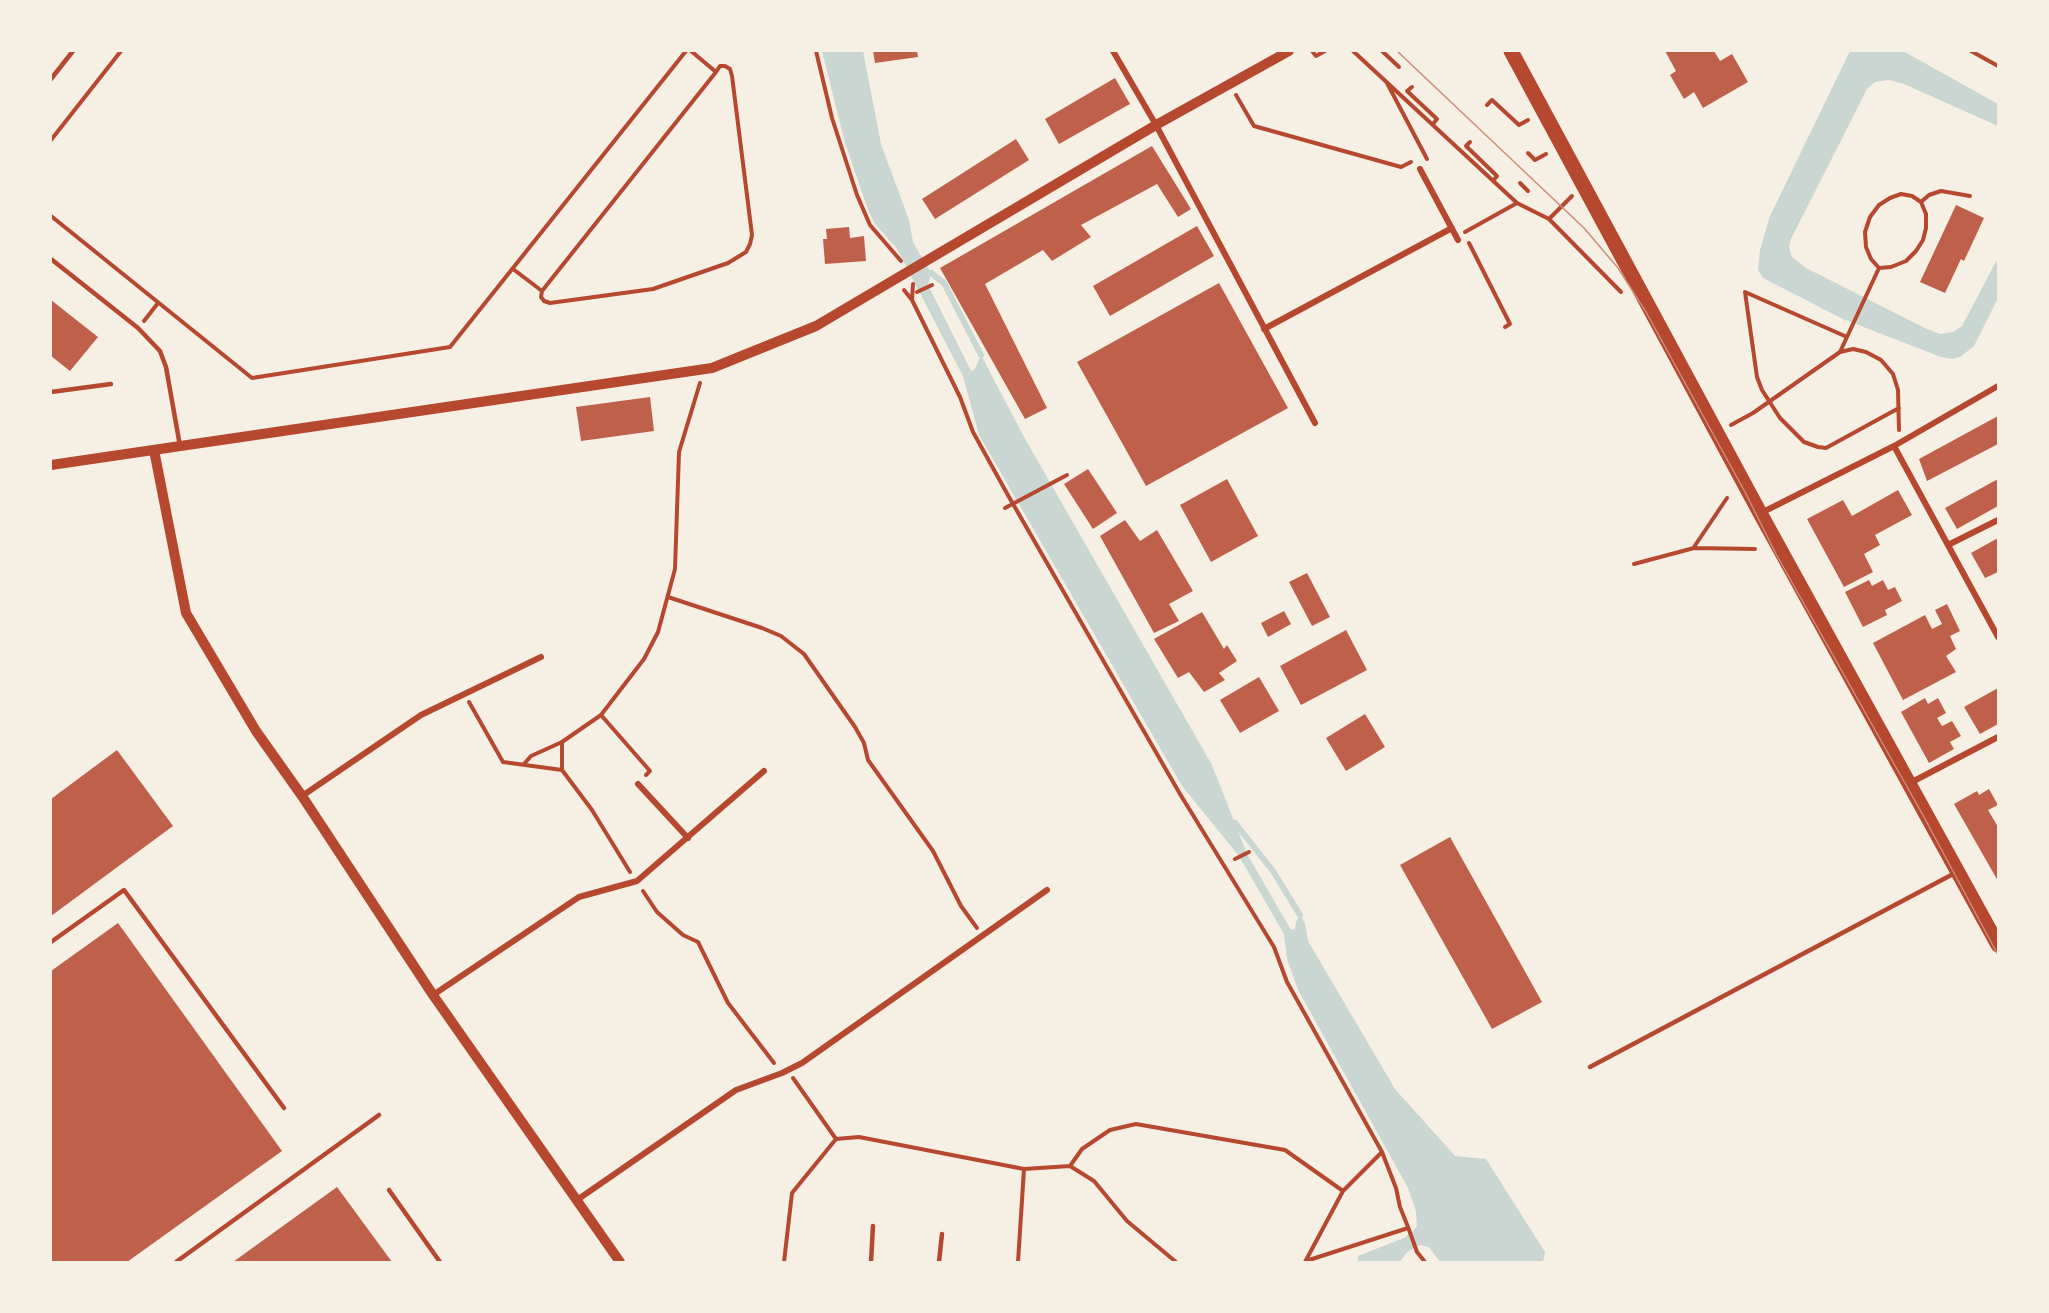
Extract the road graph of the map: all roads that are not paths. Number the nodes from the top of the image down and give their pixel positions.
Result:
1 (73, 51) edge
2 (1113, 51) edge
3 (1289, 51) edge
4 (1511, 51) edge
5 (51, 79) edge
6 (1156, 125) junction
7 (1420, 169) dead end
8 (1452, 228) junction
9 (1457, 238) road end
10 (51, 259) edge
11 (1264, 329) junction
12 (111, 384) dead end
13 (1998, 386) edge
14 (51, 392) edge
15 (1316, 423) dead end
16 (1897, 445) junction
17 (180, 446) junction
18 (154, 450) junction
19 (51, 465) edge
20 (1761, 513) junction
21 (1998, 520) edge
22 (1948, 545) junction
23 (1998, 637) edge
24 (541, 657) dead end
25 (1998, 737) edge
26 (764, 771) dead end
27 (638, 784) road end
28 (1910, 784) junction
29 (302, 796) junction
30 (688, 838) junction
31 (1958, 872) junction
32 (1047, 890) dead end
33 (51, 942) edge
34 (1998, 945) edge
35 (434, 995) junction
36 (1590, 1067) dead end
37 (284, 1108) dead end
38 (380, 1115) dead end
39 (389, 1190) dead end
40 (577, 1200) junction
41 (873, 1226) dead end
42 (942, 1234) dead end
43 (176, 1262) edge
44 (440, 1262) edge
45 (620, 1262) edge
46 (871, 1262) edge
47 (939, 1262) edge

1 - 5 lane
2 - 6 street
3 - 6 street
4 - 20 main road
6 - 11 street
6 - 17 street
7 - 8 street
8 - 9 street
8 - 11 street
10 - 17 lane
11 - 15 street
12 - 14 lane
13 - 16 street
16 - 20 street
16 - 22 street
17 - 18 street
18 - 19 street
18 - 29 street
20 - 28 main road
21 - 22 street
22 - 23 street
24 - 29 street
25 - 28 street
26 - 30 street
27 - 30 street
28 - 31 main road
29 - 35 street
30 - 35 street
31 - 34 main road
31 - 36 lane
32 - 40 street
33 - 37 lane
35 - 40 street
38 - 43 lane
39 - 44 lane
40 - 45 street
41 - 46 lane
42 - 47 lane

